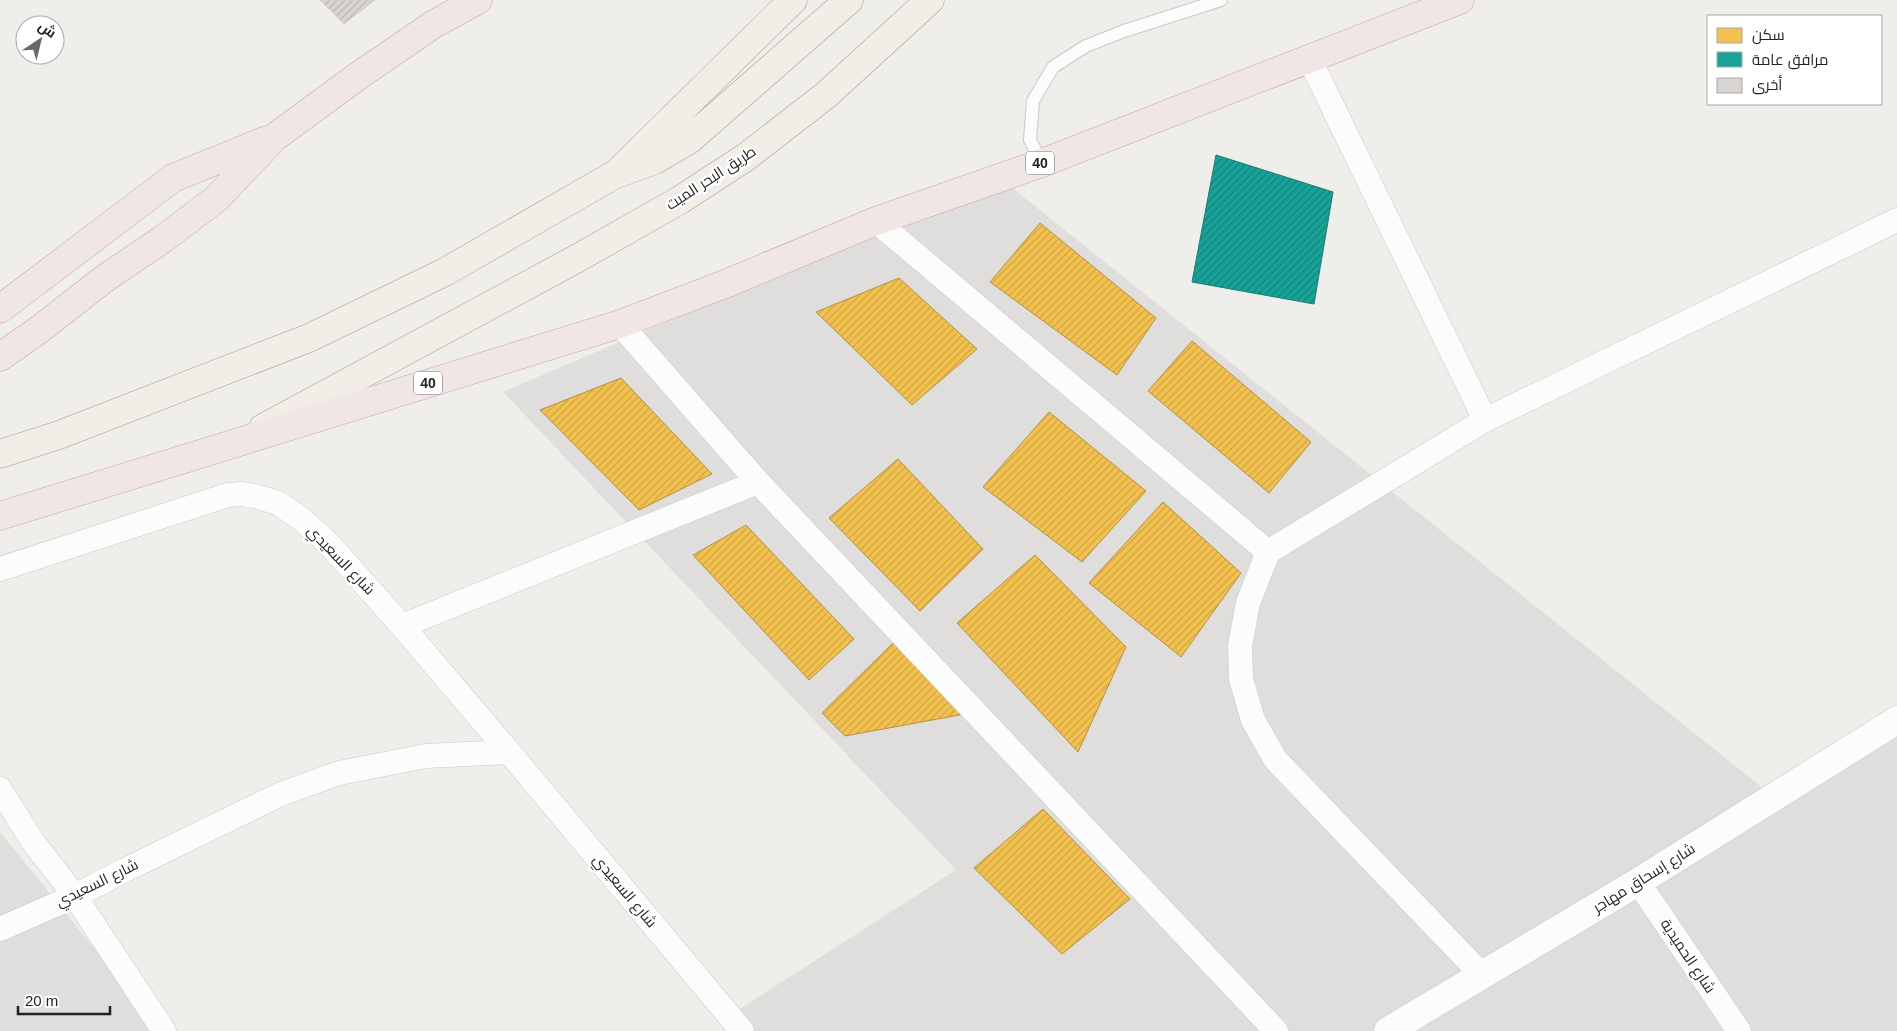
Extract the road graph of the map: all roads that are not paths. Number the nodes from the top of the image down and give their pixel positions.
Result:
1 (478, 0) edge
2 (793, 0) edge
3 (849, 0) edge
4 (930, 0) edge
5 (1221, 0) edge
6 (1460, 0) edge
7 (1310, 58) junction
8 (275, 137) junction
9 (1042, 163) junction
10 (614, 174) junction
11 (1897, 220) edge
12 (876, 221) junction
13 (0, 309) edge
14 (620, 324) junction
15 (0, 356) edge
16 (1485, 420) junction
17 (236, 442) junction
18 (0, 454) edge
19 (758, 482) junction
20 (0, 516) edge
21 (1268, 552) junction
22 (0, 569) edge
23 (402, 626) junction
24 (1897, 720) edge
25 (509, 752) junction
26 (0, 789) edge
27 (1638, 882) junction
28 (75, 896) junction
29 (0, 929) edge
30 (1483, 976) junction
31 (164, 1031) edge
32 (742, 1031) edge
33 (1276, 1031) edge
34 (1388, 1031) edge
35 (1739, 1031) edge

1 - 8 highway
2 - 10 main road
3 - 10 main road
4 - 17 main road, طريق البحر الميت
5 - 9 lane
6 - 7 highway, 40
7 - 9 highway, 40
7 - 16 street
8 - 13 highway
8 - 15 highway
9 - 12 highway, 40
10 - 18 main road
11 - 16 street
12 - 14 highway, 40
12 - 21 street
14 - 17 highway, 40
14 - 19 street
16 - 21 street
17 - 20 highway, 40
19 - 23 street
19 - 33 street
21 - 30 street
22 - 23 street, شارع السعيدي
23 - 25 street, شارع السعيدي
24 - 27 street, شارع إسحاق مهاجر
25 - 28 street, شارع السعيدي
25 - 32 street, شارع السعيدي
26 - 28 street
27 - 30 street, شارع إسحاق مهاجر
27 - 35 street, شارع الحميدية
28 - 29 street, شارع السعيدي
28 - 31 street
30 - 34 street, شارع إسحاق مهاجر

